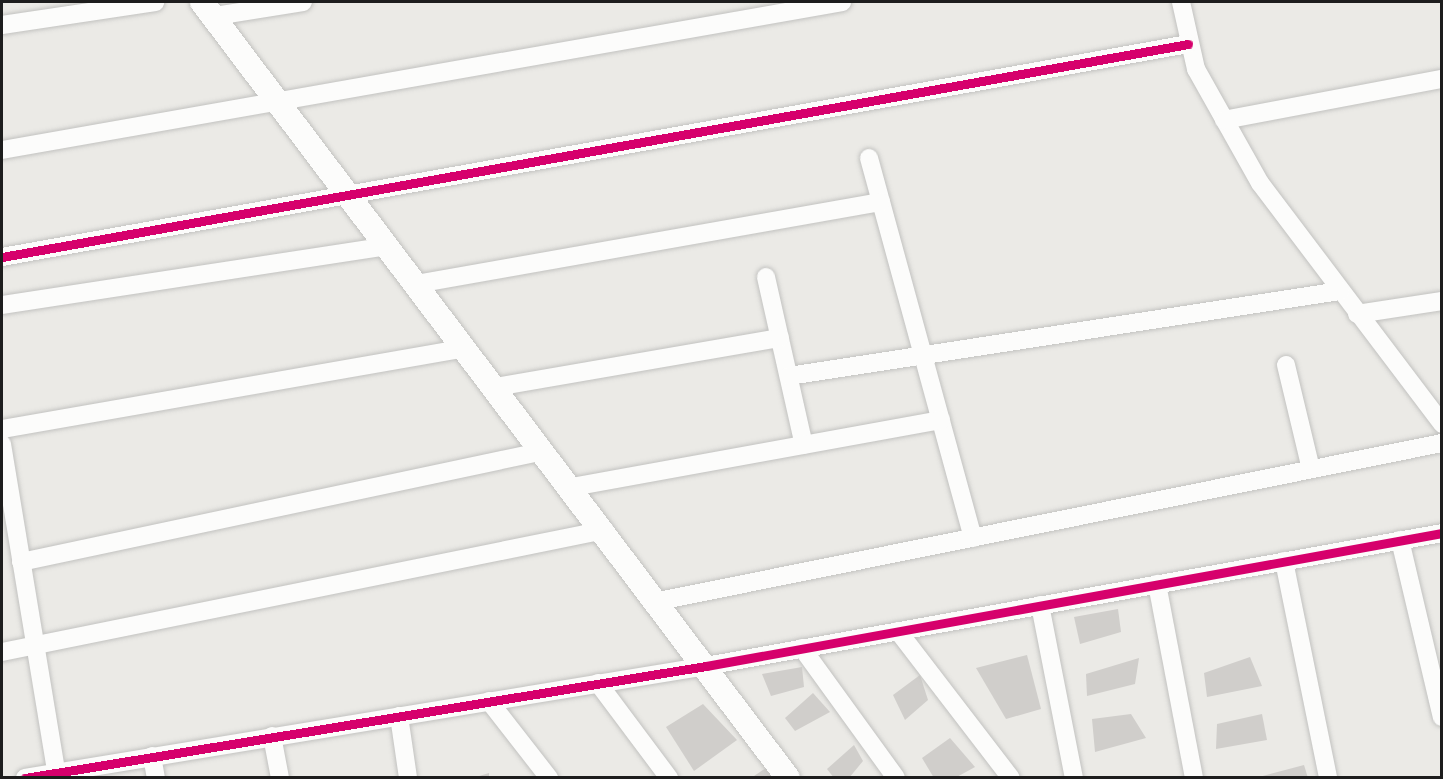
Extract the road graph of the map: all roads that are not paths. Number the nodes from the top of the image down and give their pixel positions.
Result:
1 (155, 2) edge
2 (303, 2) edge
3 (842, 2) edge
4 (1181, 2) edge
5 (208, 9) edge
6 (2, 25) edge
7 (1188, 44) junction
8 (1442, 79) edge
9 (277, 102) junction
10 (1224, 120) junction
11 (2, 150) edge
12 (869, 158) dead end
13 (347, 193) junction
14 (881, 202) junction
15 (387, 246) junction
16 (2, 257) edge
17 (766, 277) dead end
18 (416, 284) junction
19 (1340, 291) junction
20 (1442, 301) edge
21 (2, 305) edge
22 (1357, 314) junction
23 (780, 338) junction
24 (465, 348) junction
25 (922, 351) junction
26 (1286, 365) dead end
27 (789, 376) junction
28 (495, 387) junction
29 (941, 420) junction
30 (1442, 424) edge
31 (2, 429) edge
32 (1442, 443) edge
33 (2, 444) edge
34 (804, 445) junction
35 (544, 451) junction
36 (1311, 469) junction
37 (572, 488) junction
38 (605, 530) junction
39 (973, 538) junction
40 (1439, 538) edge
41 (1401, 540) junction
42 (1284, 561) junction
43 (21, 562) junction
44 (1158, 584) junction
45 (659, 601) junction
46 (1040, 605) junction
47 (898, 631) junction
48 (35, 647) junction
49 (802, 648) junction
50 (2, 652) edge
51 (706, 666) junction
52 (598, 683) junction
53 (489, 701) junction
54 (399, 716) junction
55 (1442, 717) edge
56 (272, 736) junction
57 (152, 756) junction
58 (56, 774) edge
59 (25, 777) edge
60 (156, 777) edge
61 (280, 777) edge
62 (408, 777) edge
63 (549, 777) edge
64 (669, 777) edge
65 (789, 777) edge
66 (896, 777) edge
67 (1011, 777) edge
68 (1074, 777) edge
69 (1194, 777) edge
70 (1328, 777) edge

1 - 6 street
2 - 5 street
3 - 9 street
4 - 7 street
5 - 9 street
7 - 10 street
7 - 13 street
8 - 10 street
9 - 11 street
9 - 13 street
10 - 19 street
12 - 14 street
13 - 15 street
13 - 16 street
14 - 18 street
14 - 25 street
15 - 18 street
15 - 21 street
17 - 23 street
18 - 24 street
19 - 22 street
19 - 25 street
20 - 22 street
22 - 30 street
23 - 27 street
23 - 28 street
24 - 28 street
24 - 31 street
25 - 27 street
25 - 29 street
26 - 36 street
27 - 34 street
28 - 35 street
29 - 34 street
29 - 39 street
32 - 36 street
33 - 43 street
34 - 37 street
35 - 37 street
35 - 43 street
36 - 39 street
37 - 38 street
38 - 45 street
38 - 48 street
39 - 45 street
40 - 41 street
41 - 42 street
41 - 55 street
42 - 44 street
42 - 70 street
43 - 48 street
44 - 46 street
44 - 69 street
45 - 51 street
46 - 47 street
46 - 68 street
47 - 49 street
47 - 67 street
48 - 50 street
48 - 58 street
49 - 51 street
49 - 66 street
51 - 52 street
51 - 65 street
52 - 53 street
52 - 64 street
53 - 54 street
53 - 63 street
54 - 56 street
54 - 62 street
56 - 57 street
56 - 61 street
57 - 58 street
57 - 60 street
58 - 59 street

